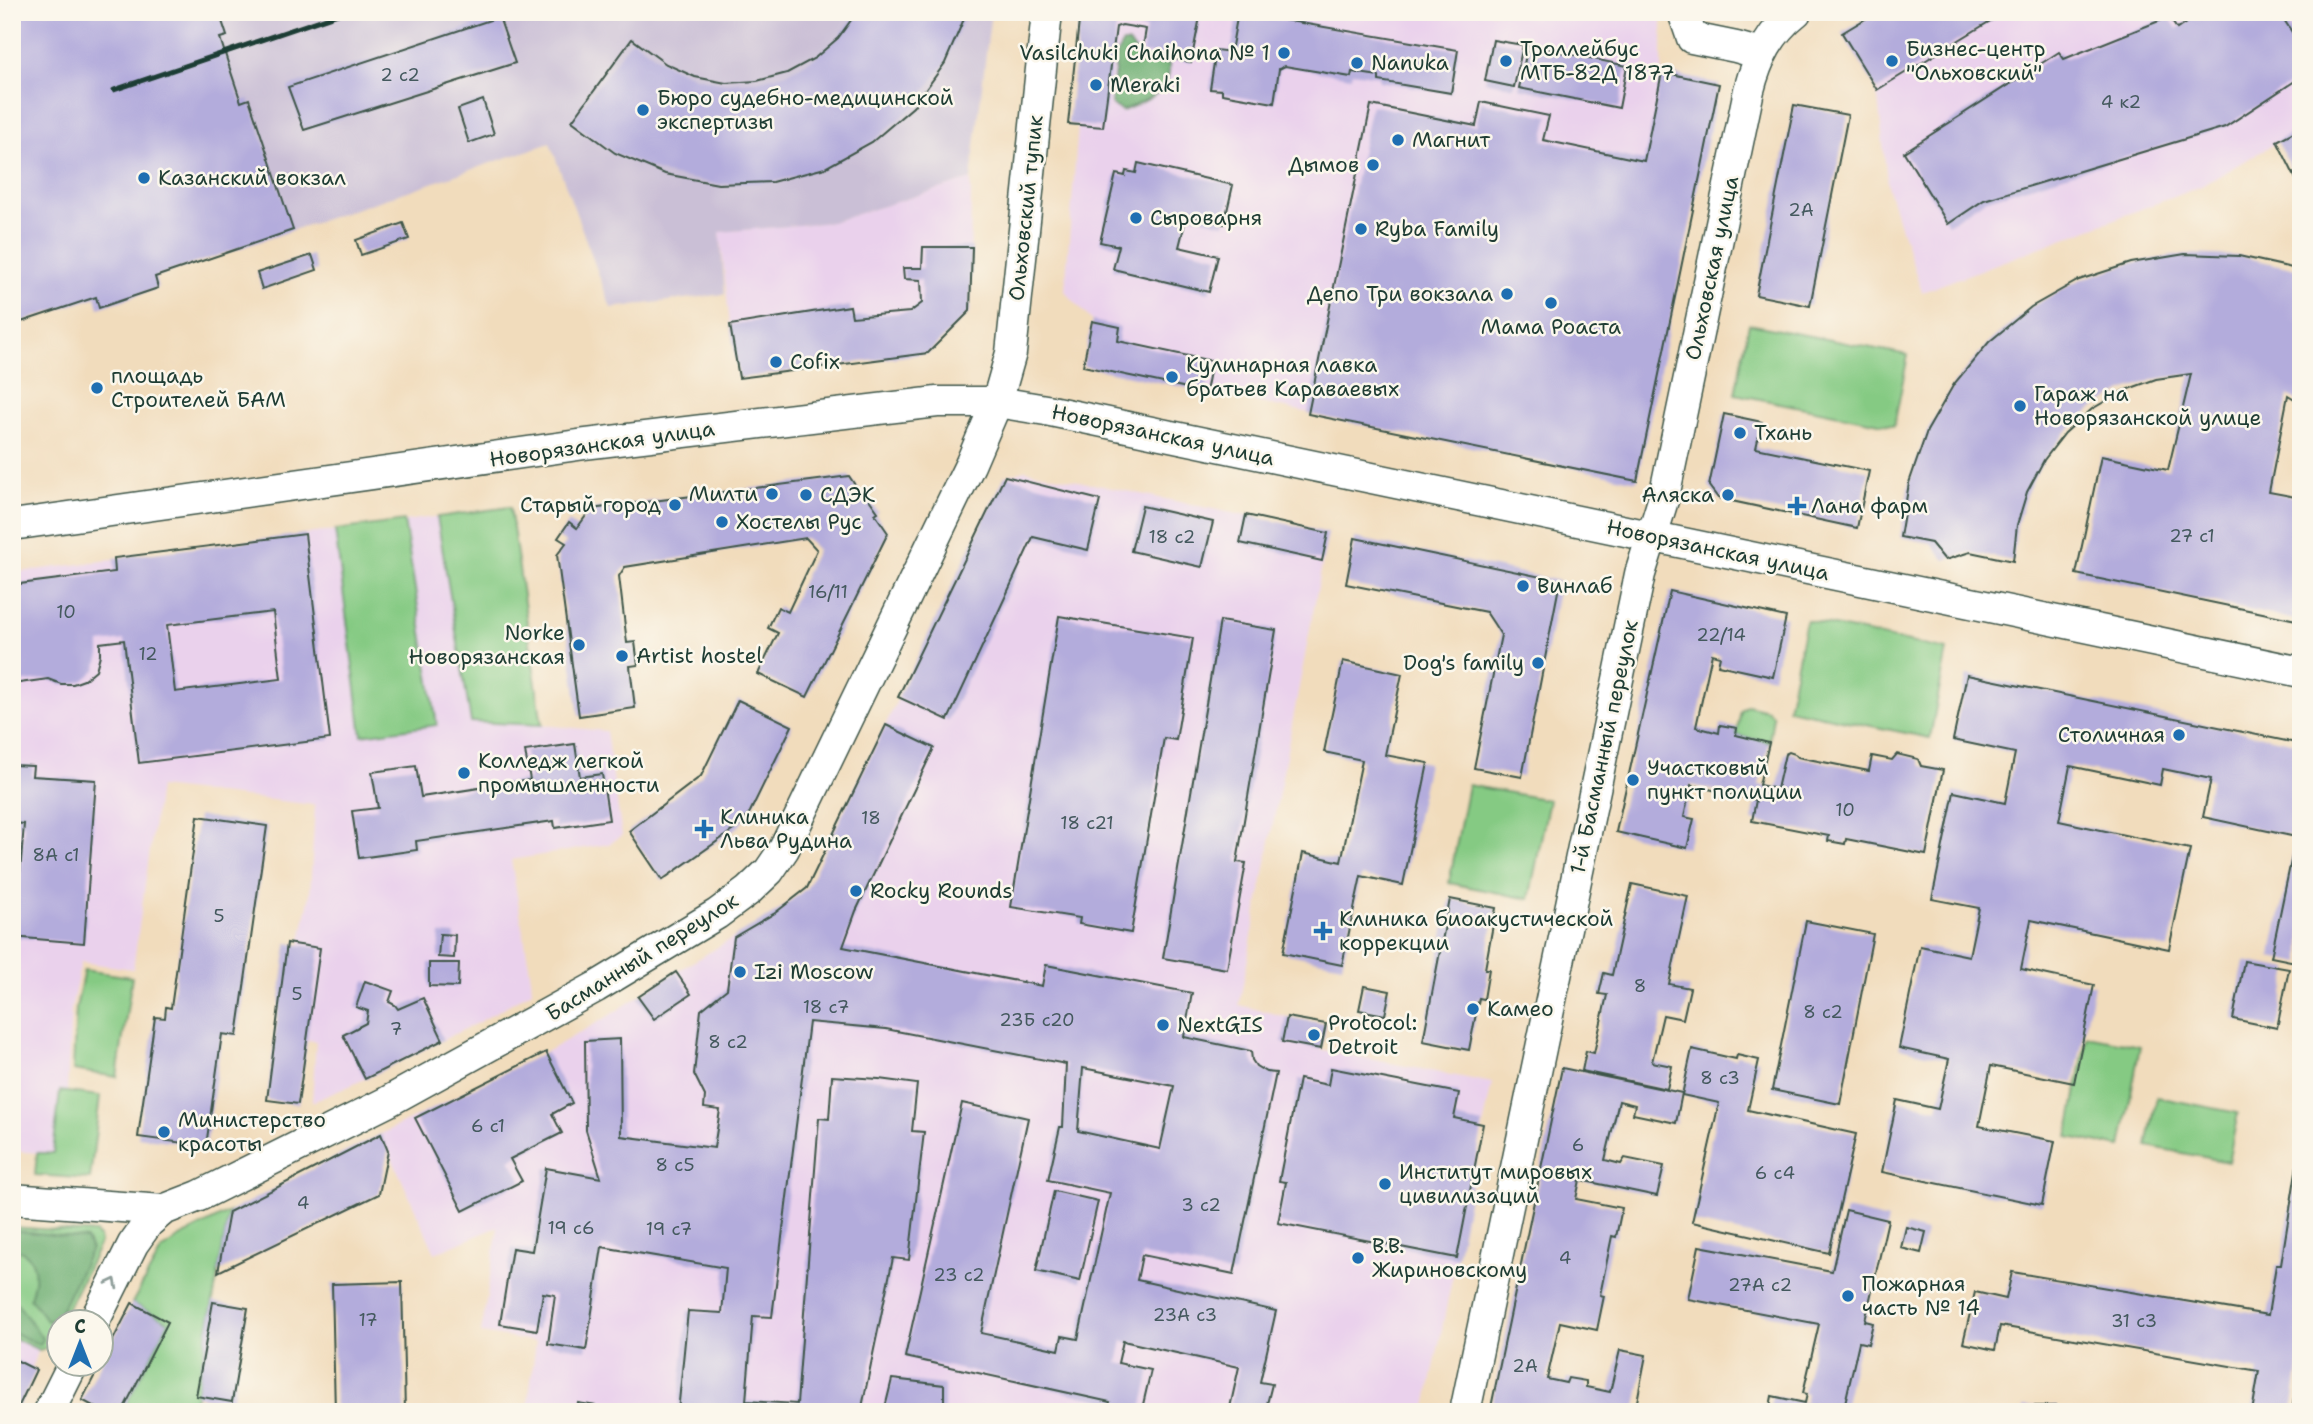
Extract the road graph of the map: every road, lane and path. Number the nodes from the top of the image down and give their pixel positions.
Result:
1 (1047, 12) edge
2 (1683, 12) edge
3 (1796, 12) edge
4 (1761, 54) junction
5 (997, 402) junction
6 (12, 526) edge
7 (1653, 536) junction
8 (2301, 672) edge
9 (12, 1199) edge
10 (163, 1210) junction
11 (101, 1308) edge
12 (66, 1378) edge
13 (49, 1412) edge
14 (1465, 1412) edge

1 - 5 street, Ольховский тупик
2 - 4 street
3 - 4 street, Ольховская улица
4 - 7 street, Ольховская улица
5 - 6 street, Новорязанская улица
5 - 7 street, Новорязанская улица
5 - 10 street, Басманный переулок
7 - 8 street, Новорязанская улица
7 - 14 street, 1-й Басманный переулок
9 - 10 street
11 -> 10 street, Басманный переулок
12 - 13 street

